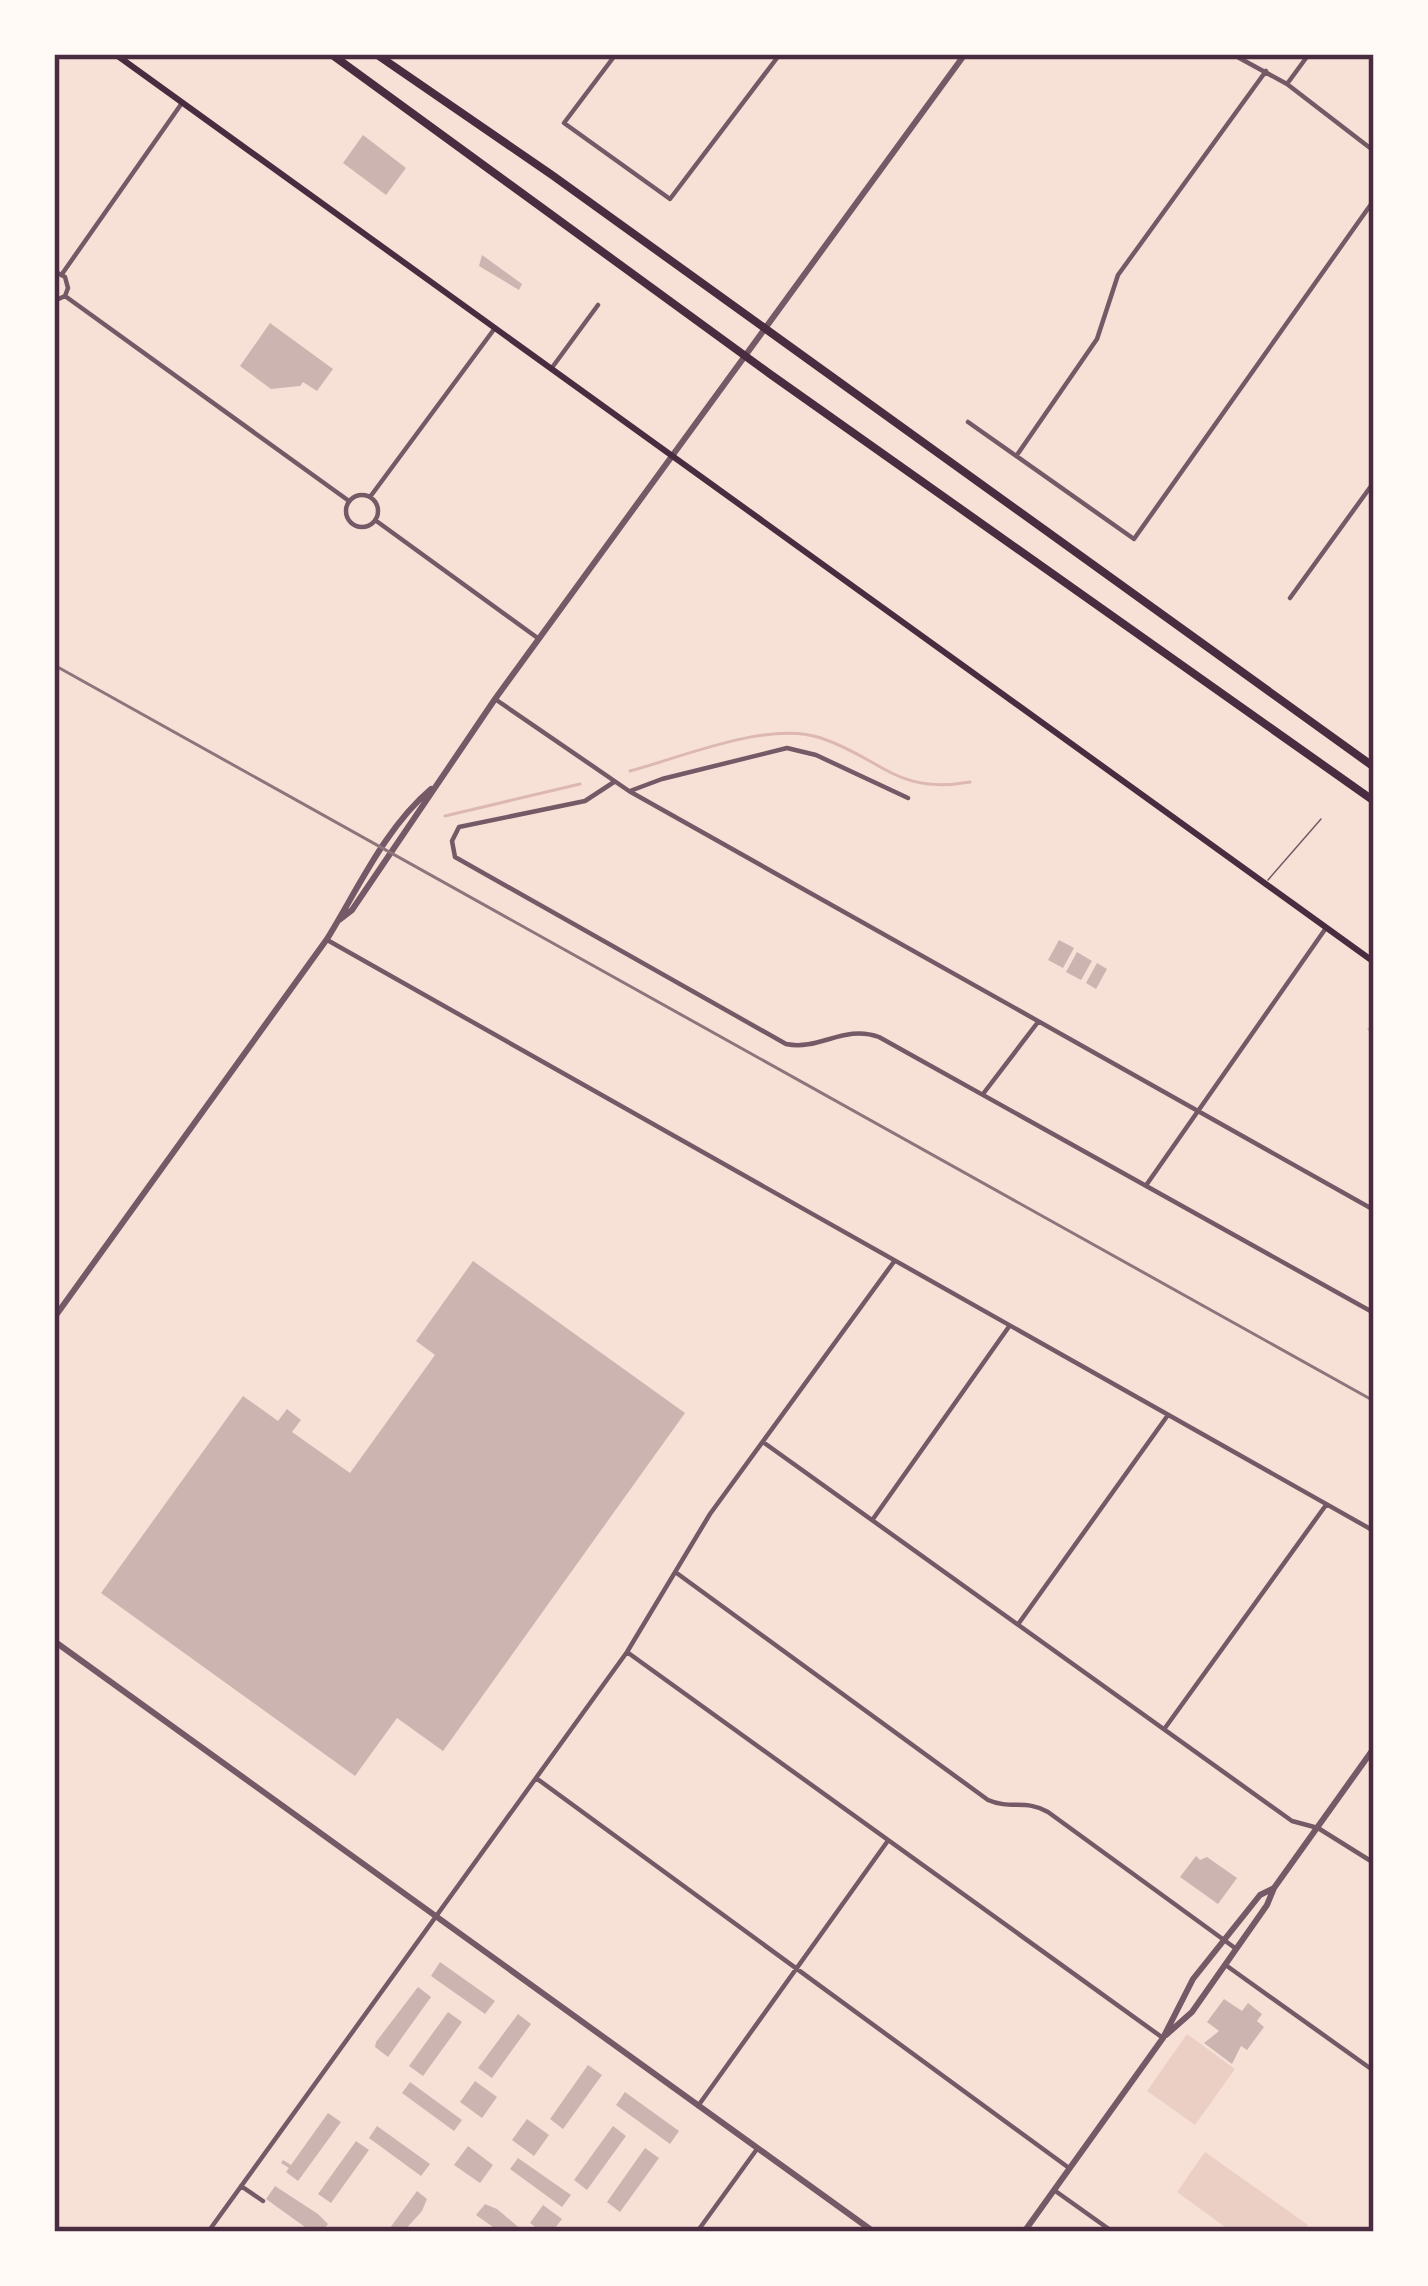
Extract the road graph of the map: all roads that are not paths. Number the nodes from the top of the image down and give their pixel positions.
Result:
1 (115, 54) edge
2 (331, 54) edge
3 (376, 54) edge
4 (616, 54) edge
5 (780, 54) edge
6 (965, 54) edge
7 (1232, 54) edge
8 (1309, 54) edge
9 (1266, 71) junction
10 (1287, 84) junction
11 (182, 103) junction
12 (1374, 151) edge
13 (1374, 200) edge
14 (58, 273) edge
15 (65, 296) junction
16 (54, 301) edge
17 (598, 305) dead end
18 (495, 328) junction
19 (551, 369) junction
20 (968, 422) dead end
21 (1017, 455) junction
22 (671, 457) junction
23 (1374, 482) edge
24 (370, 497) junction
25 (349, 501) junction
26 (375, 520) junction
27 (1290, 598) dead end
28 (539, 639) junction
29 (495, 699) junction
30 (1374, 767) edge
31 (614, 782) junction
32 (629, 791) junction
33 (908, 798) dead end
34 (1374, 801) edge
35 (1321, 819) dead end
36 (1265, 883) junction
37 (1326, 927) junction
38 (327, 940) junction
39 (1374, 962) edge
40 (1038, 1022) junction
41 (983, 1094) junction
42 (1197, 1112) junction
43 (1147, 1184) junction
44 (1374, 1210) edge
45 (893, 1263) junction
46 (1374, 1313) edge
47 (54, 1318) edge
48 (1008, 1328) junction
49 (1168, 1415) junction
50 (763, 1441) junction
51 (1326, 1505) junction
52 (873, 1519) junction
53 (1374, 1531) edge
54 (676, 1573) junction
55 (1019, 1623) junction
56 (54, 1641) edge
57 (627, 1652) junction
58 (1165, 1728) junction
59 (1374, 1748) edge
60 (535, 1777) junction
61 (1318, 1828) junction
62 (888, 1840) junction
63 (1374, 1863) edge
64 (1274, 1888) junction
65 (437, 1916) junction
66 (1225, 1941) junction
67 (1235, 1948) junction
68 (1224, 1964) junction
69 (796, 1969) junction
70 (1163, 2038) junction
71 (1374, 2071) edge
72 (698, 2106) junction
73 (757, 2149) junction
74 (1069, 2168) junction
75 (241, 2186) junction
76 (1054, 2190) junction
77 (263, 2201) dead end
78 (860, 2228) edge
79 (208, 2232) edge
80 (697, 2232) edge
81 (874, 2232) edge
82 (1024, 2232) edge
83 (1113, 2232) edge

1 - 11 main road
2 - 34 highway
3 - 30 highway
4 - 5 street
6 - 22 street
7 - 9 street
8 - 10 street
9 - 10 street
9 - 21 street
10 - 12 street
11 - 14 street
11 - 18 main road
13 - 21 street
14 - 15 street
15 - 16 street
15 - 25 street
17 - 19 street
18 - 19 main road
18 - 24 street
19 - 22 main road
20 - 21 street
22 - 28 street
22 - 36 main road
23 - 27 street
24 - 25 street
24 - 26 street
25 - 26 street
26 - 28 street
28 - 29 street
29 - 31 street
29 - 38 street
31 - 32 street
31 - 41 street
32 - 33 street
32 - 40 street
35 - 36 lane
36 - 37 main road
37 - 39 main road
37 - 42 street
38 - 45 street
38 - 47 street
40 - 41 street
40 - 42 street
41 - 43 street
42 - 43 street
42 - 44 street
43 - 46 street
45 - 48 street
45 - 50 street
48 - 49 street
48 - 52 street
49 - 51 street
49 - 55 street
50 - 52 street
50 - 54 street
51 - 53 street
51 - 58 street
52 - 55 street
54 - 57 street
54 - 66 street
55 - 58 street
56 - 65 street
57 - 60 street
57 - 62 street
58 - 61 street
59 - 61 street
60 - 65 street
60 - 69 street
61 - 63 street
61 - 64 street
62 - 69 street
62 - 70 street
64 - 66 street
64 - 67 street
65 - 72 street
65 - 75 street
66 - 67 street
66 - 70 street
67 - 68 street
68 - 70 street
68 - 71 street
69 - 72 street
69 - 74 street
70 - 74 street
72 - 73 street
73 - 78 street
73 - 80 street
74 - 76 street
75 - 77 street
75 - 79 street
76 - 82 street
76 - 83 street
78 - 81 street

